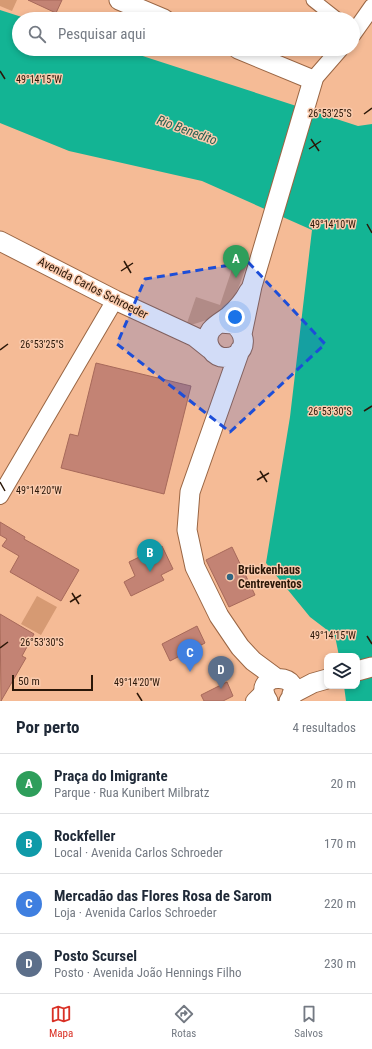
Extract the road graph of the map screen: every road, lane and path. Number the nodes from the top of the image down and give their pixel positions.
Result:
1 (119, 0) edge
2 (313, 0) edge
3 (372, 7) edge
4 (147, 12) edge
5 (328, 12) edge
6 (360, 24) edge
7 (255, 56) edge
8 (334, 56) edge
9 (313, 80) junction
10 (0, 241) edge
11 (252, 286) junction
12 (115, 300) junction
13 (217, 324) junction
14 (187, 333) junction
15 (241, 342) junction
16 (212, 351) junction
17 (222, 401) junction
18 (0, 496) edge
19 (372, 667) edge
20 (360, 670) edge
21 (321, 681) edge
22 (278, 693) edge

1 - 4 main road
2 - 5 street
3 - 6 street
7 - 9 main road
8 - 9 street
9 - 11 main road
10 - 12 main road, Avenida Carlos Schroeder
11 - 13 main road
11 - 15 main road
12 - 14 main road, Avenida Carlos Schroeder
12 - 18 street
13 - 14 main road
13 - 15 main road
13 - 16 main road
14 - 16 main road, Avenida Carlos Schroeder
15 - 16 main road
15 - 17 main road
16 - 17 main road
17 - 22 main road
19 - 20 main road
21 - 22 main road

